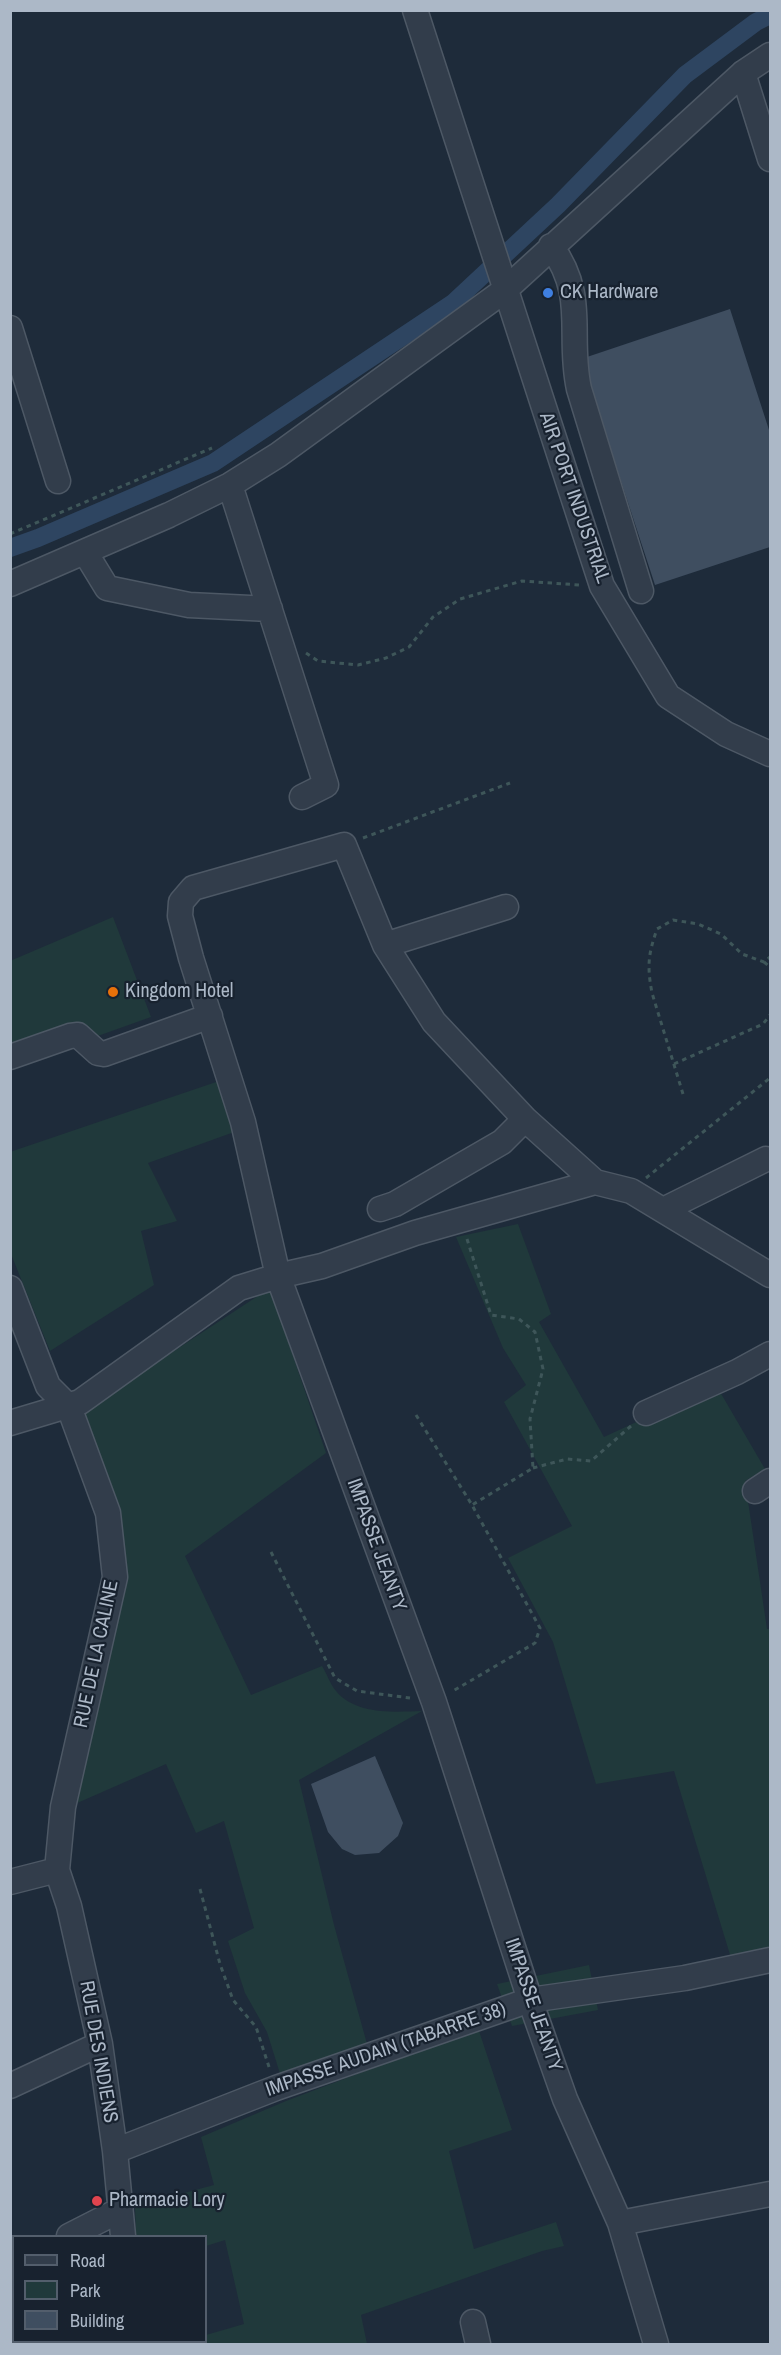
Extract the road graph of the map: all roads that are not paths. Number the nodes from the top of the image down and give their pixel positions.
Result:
1 (415, 10) edge
2 (771, 55) edge
3 (743, 73) junction
4 (771, 159) edge
5 (551, 246) junction
6 (503, 284) junction
7 (10, 328) edge
8 (58, 481) dead end
9 (230, 485) junction
10 (85, 552) junction
11 (10, 584) edge
12 (641, 591) dead end
13 (270, 609) junction
14 (771, 754) edge
15 (302, 797) dead end
16 (506, 907) dead end
17 (386, 945) junction
18 (210, 1016) junction
19 (10, 1057) edge
20 (525, 1119) junction
21 (766, 1159) dead end
22 (595, 1182) junction
23 (380, 1209) dead end
24 (663, 1210) junction
25 (769, 1272) edge
26 (278, 1276) junction
27 (10, 1288) edge
28 (771, 1354) edge
29 (69, 1407) junction
30 (646, 1413) road end
31 (10, 1423) edge
32 (57, 1870) junction
33 (10, 1882) edge
34 (771, 1960) edge
35 (530, 2000) junction
36 (100, 2044) junction
37 (10, 2086) edge
38 (115, 2151) junction
39 (771, 2194) edge
40 (120, 2210) junction
41 (620, 2223) junction
42 (71, 2235) edge
43 (123, 2235) edge
44 (656, 2344) edge

1 - 6 street, AIR PORT INDUSTRIAL
2 - 3 street
3 - 4 street
3 - 5 street
5 - 6 street
5 - 12 street
6 - 9 street
6 - 14 street, AIR PORT INDUSTRIAL
7 - 8 street
9 - 10 street
9 - 13 street
10 - 11 street
10 - 13 street
13 - 15 street
16 - 17 street
17 - 18 street, IMPASSE JEANTY
17 - 20 street
18 - 19 street
18 - 26 street, IMPASSE JEANTY
20 - 22 street
20 - 23 street
21 - 24 street
22 - 24 street
22 - 26 street
24 - 25 street
26 - 29 street
26 - 35 street, IMPASSE JEANTY
27 - 29 street
28 - 30 street
29 - 31 street
29 - 32 street, RUE DE LA CALINE
32 - 33 street
32 - 36 street, RUE DES INDIENS
34 - 35 street, IMPASSE AUDAIN (TABARRE 38)
35 - 38 street, IMPASSE AUDAIN (TABARRE 38)
35 - 41 street, IMPASSE JEANTY
36 - 37 street
36 - 38 street, RUE DES INDIENS
38 - 40 street, RUE DES INDIENS
39 - 41 street
40 - 42 street
40 - 43 street, RUE DES INDIENS
41 - 44 street, IMPASSE JEANTY

